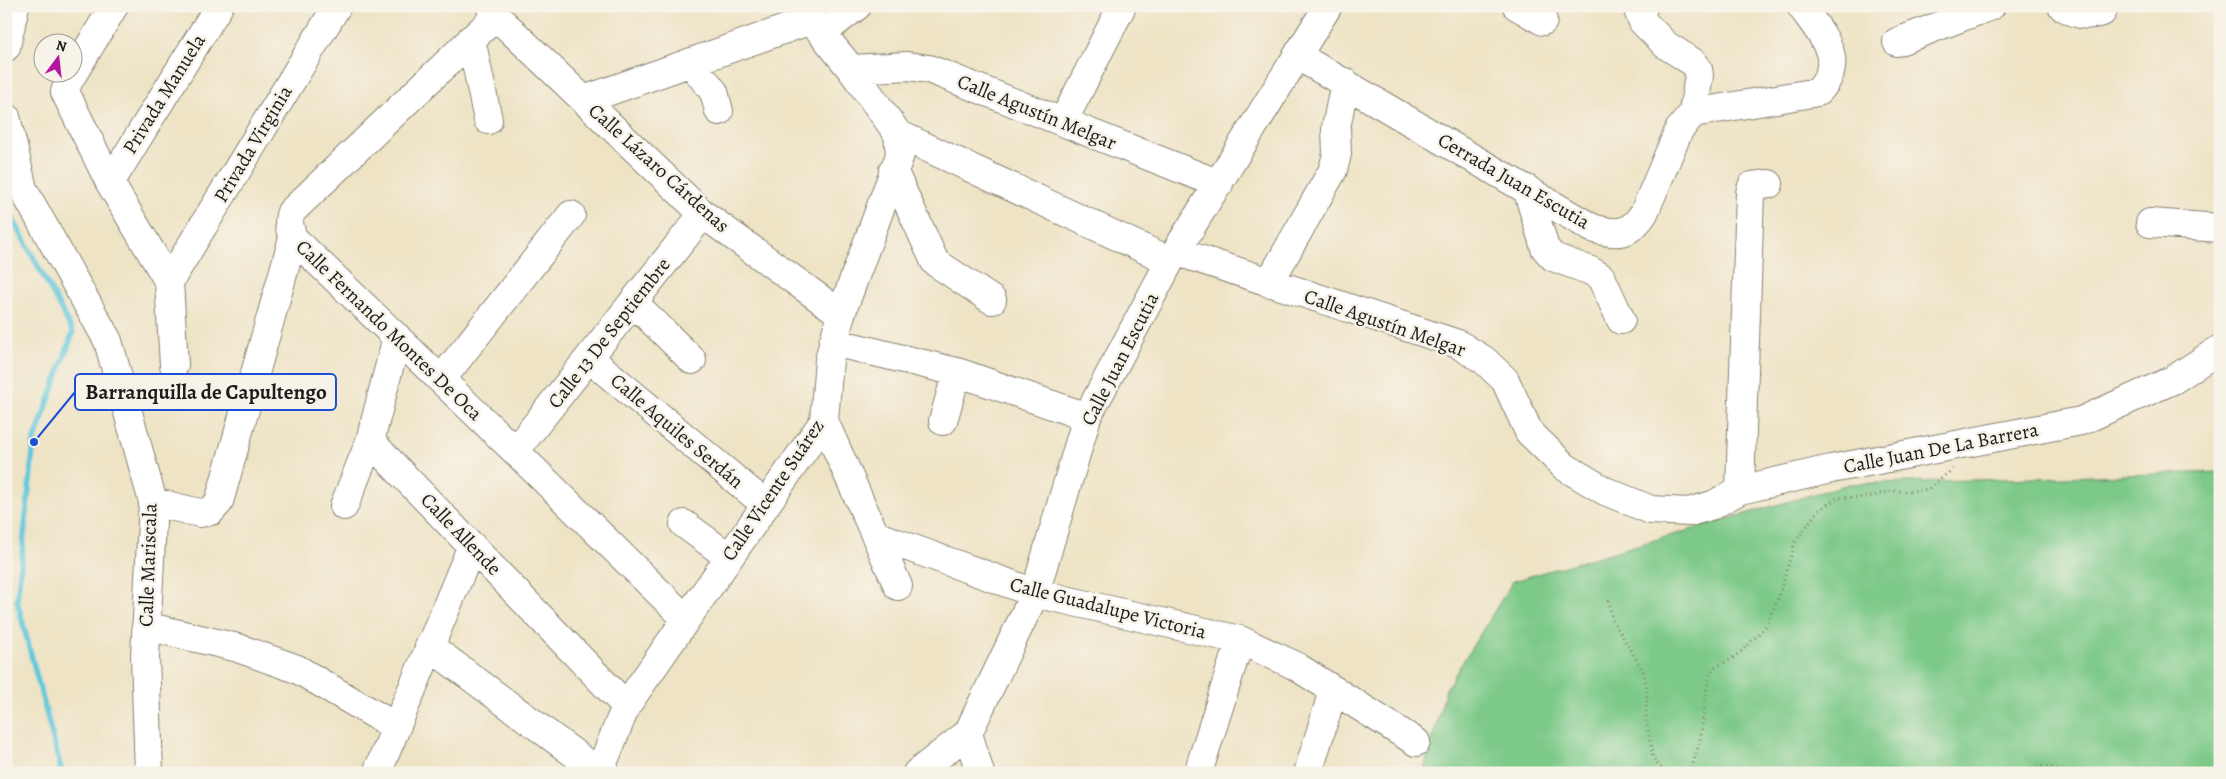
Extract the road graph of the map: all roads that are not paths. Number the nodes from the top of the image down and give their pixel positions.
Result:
1 (14, 6) edge
2 (114, 6) edge
3 (219, 6) edge
4 (337, 6) edge
5 (857, 6) edge
6 (1122, 6) edge
7 (1328, 6) edge
8 (1517, 6) edge
9 (1644, 6) edge
10 (1802, 6) edge
11 (1990, 6) edge
12 (2062, 6) edge
13 (493, 11) edge
14 (2097, 11) edge
15 (811, 20) edge
16 (1543, 21) dead end
17 (471, 39) junction
18 (1897, 42) dead end
19 (6, 47) edge
20 (1298, 56) junction
21 (691, 63) junction
22 (851, 69) junction
23 (1345, 82) junction
24 (584, 100) junction
25 (719, 111) dead end
26 (1693, 113) junction
27 (6, 117) edge
28 (488, 120) dead end
29 (1063, 122) junction
30 (897, 153) junction
31 (110, 183) junction
32 (1219, 184) junction
33 (1769, 184) dead end
34 (1527, 189) junction
35 (703, 214) junction
36 (571, 215) dead end
37 (2150, 223) dead end
38 (2220, 228) edge
39 (293, 238) junction
40 (1174, 257) junction
41 (169, 282) junction
42 (1268, 283) junction
43 (992, 300) dead end
44 (633, 302) junction
45 (840, 314) junction
46 (1622, 320) dead end
47 (397, 337) junction
48 (833, 342) junction
49 (2220, 350) edge
50 (589, 358) junction
51 (692, 360) dead end
52 (174, 366) dead end
53 (956, 372) junction
54 (441, 380) junction
55 (1087, 417) junction
56 (824, 421) junction
57 (943, 421) dead end
58 (370, 441) junction
59 (515, 451) junction
60 (1740, 490) junction
61 (153, 502) junction
62 (766, 505) junction
63 (344, 506) dead end
64 (1651, 510) joint
65 (684, 524) dead end
66 (875, 535) junction
67 (472, 546) junction
68 (729, 557) junction
69 (898, 586) dead end
70 (1036, 594) junction
71 (686, 619) junction
72 (146, 626) junction
73 (1240, 640) junction
74 (430, 646) junction
75 (1333, 691) junction
76 (626, 706) junction
77 (396, 727) junction
78 (968, 733) junction
79 (1416, 742) dead end
80 (599, 772) edge
81 (149, 773) edge
82 (377, 773) edge
83 (917, 773) edge
84 (980, 773) edge
85 (1198, 773) edge
86 (1308, 773) edge

1 - 19 street
2 - 31 street
3 - 31 street, Privada Manuela
4 - 41 street, Privada Virginia
5 - 15 street
6 - 29 street
7 - 20 street, Calle Juan Escutia
8 - 16 street
9 - 26 street
10 - 26 street
11 - 18 street
12 - 14 street
13 - 17 street, Calle Fernando Montes De Oca
13 - 24 street, Calle Lázaro Cárdenas
15 - 21 street
15 - 22 street, Calle Agustín Melgar
17 - 28 street
17 - 39 street, Calle Fernando Montes De Oca
20 - 23 street, Cerrada Juan Escutia
20 - 32 street, Calle Juan Escutia
21 - 24 street
21 - 25 street
22 - 29 street, Calle Agustín Melgar
22 - 30 street, Calle Agustín Melgar
23 - 34 street, Cerrada Juan Escutia
23 - 42 street
24 - 35 street, Calle Lázaro Cárdenas
26 - 34 street, Cerrada Juan Escutia
27 - 61 street, Calle Mariscala
29 - 32 street, Calle Agustín Melgar
30 - 40 street, Calle Agustín Melgar
30 - 43 street
30 - 45 street, Calle Vicente Suárez
31 - 41 street
32 - 40 street, Calle Juan Escutia
33 - 60 street
34 - 46 street
35 - 44 street, Calle 13 De Septiembre
35 - 45 street, Calle Lázaro Cárdenas
36 - 54 street
37 - 38 street
39 - 47 street, Calle Fernando Montes De Oca
39 - 61 street
40 - 42 street, Calle Agustín Melgar
40 - 55 street, Calle Juan Escutia
41 - 52 street
42 - 64 street, Calle Agustín Melgar
44 - 50 street, Calle 13 De Septiembre
44 - 51 street
45 - 48 street, Calle Vicente Suárez
47 - 54 street, Calle Fernando Montes De Oca
47 - 58 street
48 - 53 street
48 - 56 street, Calle Vicente Suárez
49 - 60 street, Calle Juan De La Barrera
50 - 59 street, Calle 13 De Septiembre
50 - 62 street, Calle Aquiles Serdán
53 - 55 street
53 - 57 street
54 - 59 street, Calle Fernando Montes De Oca
55 - 70 street, Calle Juan Escutia
56 - 62 street, Calle Vicente Suárez
56 - 66 street
58 - 63 street
58 - 67 street, Calle Allende
59 - 71 street, Calle Fernando Montes De Oca
60 - 64 street, Calle Juan De La Barrera
61 - 72 street, Calle Mariscala
62 - 68 street, Calle Vicente Suárez
65 - 68 street
66 - 69 street
66 - 70 street, Calle Guadalupe Victoria
67 - 74 street
67 - 76 street, Calle Allende
68 - 71 street, Calle Vicente Suárez
70 - 73 street, Calle Guadalupe Victoria
70 - 78 street, Calle Juan Escutia
71 - 76 street, Calle Vicente Suárez
72 - 77 street
72 - 81 street, Calle Mariscala
73 - 75 street, Calle Guadalupe Victoria
73 - 85 street
74 - 77 street
74 - 80 street
75 - 79 street, Calle Guadalupe Victoria
75 - 86 street
76 - 80 street, Calle Vicente Suárez
77 - 82 street
78 - 83 street, Calle Juan Escutia
78 - 84 street

